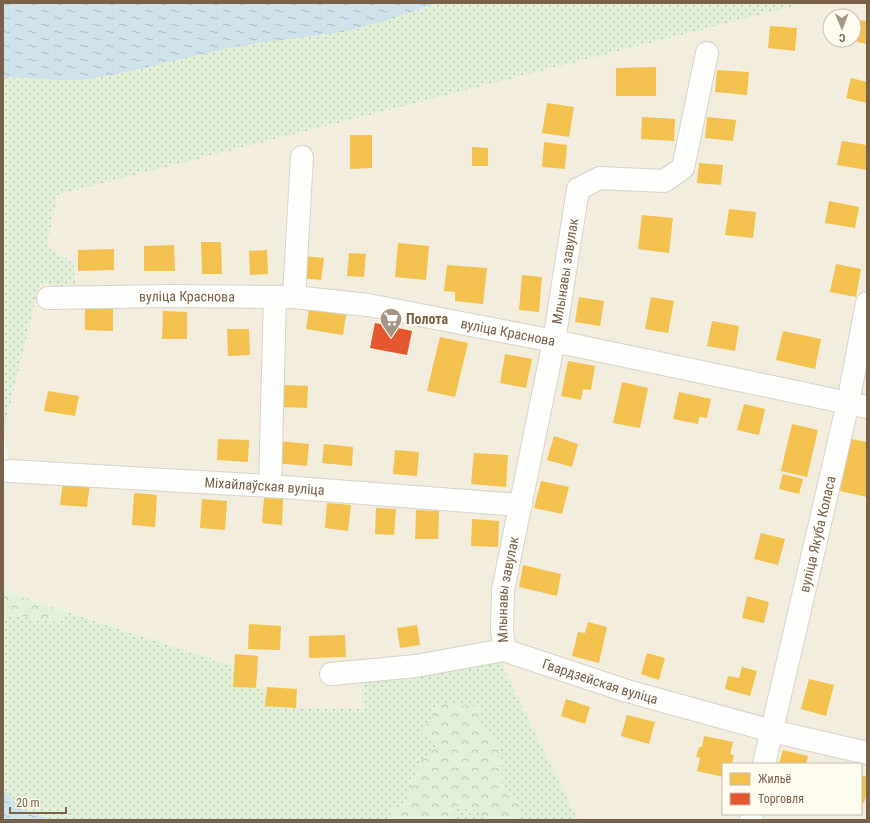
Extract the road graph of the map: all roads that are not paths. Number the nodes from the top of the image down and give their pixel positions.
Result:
1 (707, 53) dead end
2 (302, 157) dead end
3 (284, 297) junction
4 (48, 298) dead end
5 (867, 303) edge
6 (554, 341) junction
7 (857, 405) edge
8 (9, 471) dead end
9 (270, 486) junction
10 (521, 506) junction
11 (504, 650) junction
12 (332, 674) dead end
13 (772, 731) junction
14 (867, 753) edge
15 (764, 763) edge

1 - 6 street, Млынавы завулак
2 - 3 street
3 - 4 street, вуліца Краснова
3 - 6 street, вуліца Краснова
3 - 9 street
5 - 7 street, вуліца Якуба Коласа
6 - 7 street, вуліца Краснова
6 - 10 street, Млынавы завулак
7 - 13 street, вуліца Якуба Коласа
8 - 9 street, Міхайлаўская вуліца
9 - 10 street, Міхайлаўская вуліца
10 - 11 street, Млынавы завулак
11 - 12 street, Гвардзейская вуліца
11 - 13 street, Гвардзейская вуліца
13 - 14 street, Гвардзейская вуліца
13 - 15 street, вуліца Якуба Коласа

